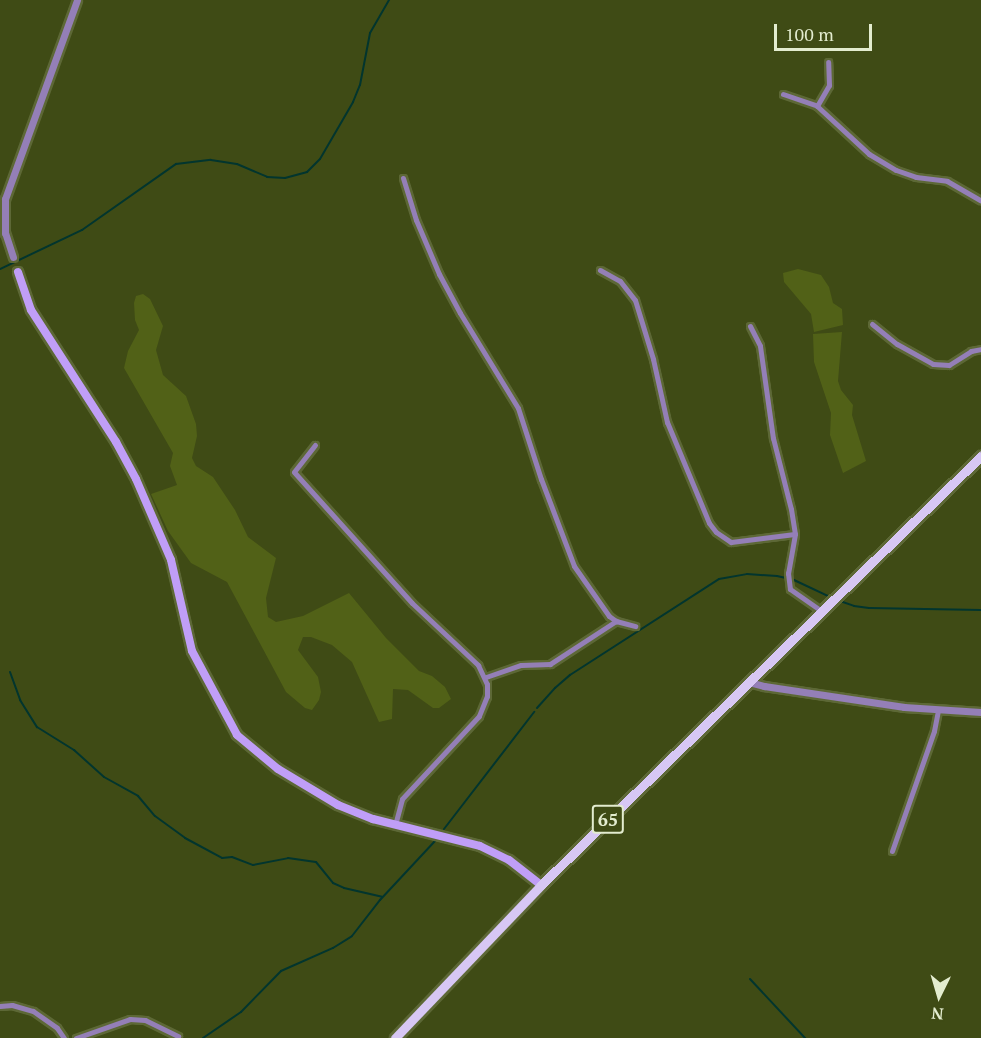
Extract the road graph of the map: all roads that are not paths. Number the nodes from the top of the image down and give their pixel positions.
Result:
1 (77, 0) edge
2 (828, 62) dead end
3 (783, 94) dead end
4 (817, 106) junction
5 (403, 178) dead end
6 (981, 201) edge
7 (13, 257) dead end
8 (600, 270) dead end
9 (18, 272) dead end
10 (872, 324) dead end
11 (750, 326) dead end
12 (981, 349) edge
13 (315, 445) dead end
14 (981, 456) edge
15 (795, 534) junction
16 (824, 609) junction
17 (616, 621) junction
18 (635, 626) dead end
19 (486, 677) junction
20 (749, 682) junction
21 (938, 711) junction
22 (981, 712) edge
23 (394, 825) junction
24 (892, 851) dead end
25 (541, 885) junction
26 (0, 1006) edge
27 (178, 1036) dead end
28 (64, 1038) edge
29 (76, 1038) edge
30 (395, 1038) edge

1 - 7 street
2 - 4 street
3 - 4 street
4 - 6 street
5 - 17 street
8 - 15 street
9 - 23 main road
10 - 12 street
11 - 15 street
13 - 19 street
14 - 16 main road, 65
15 - 16 street
16 - 20 main road, 65
17 - 18 street
17 - 19 street
19 - 23 street
20 - 21 street
20 - 25 main road, 65
21 - 22 street
21 - 24 street
23 - 25 main road
25 - 30 main road, 65
26 - 28 street
27 - 29 street

